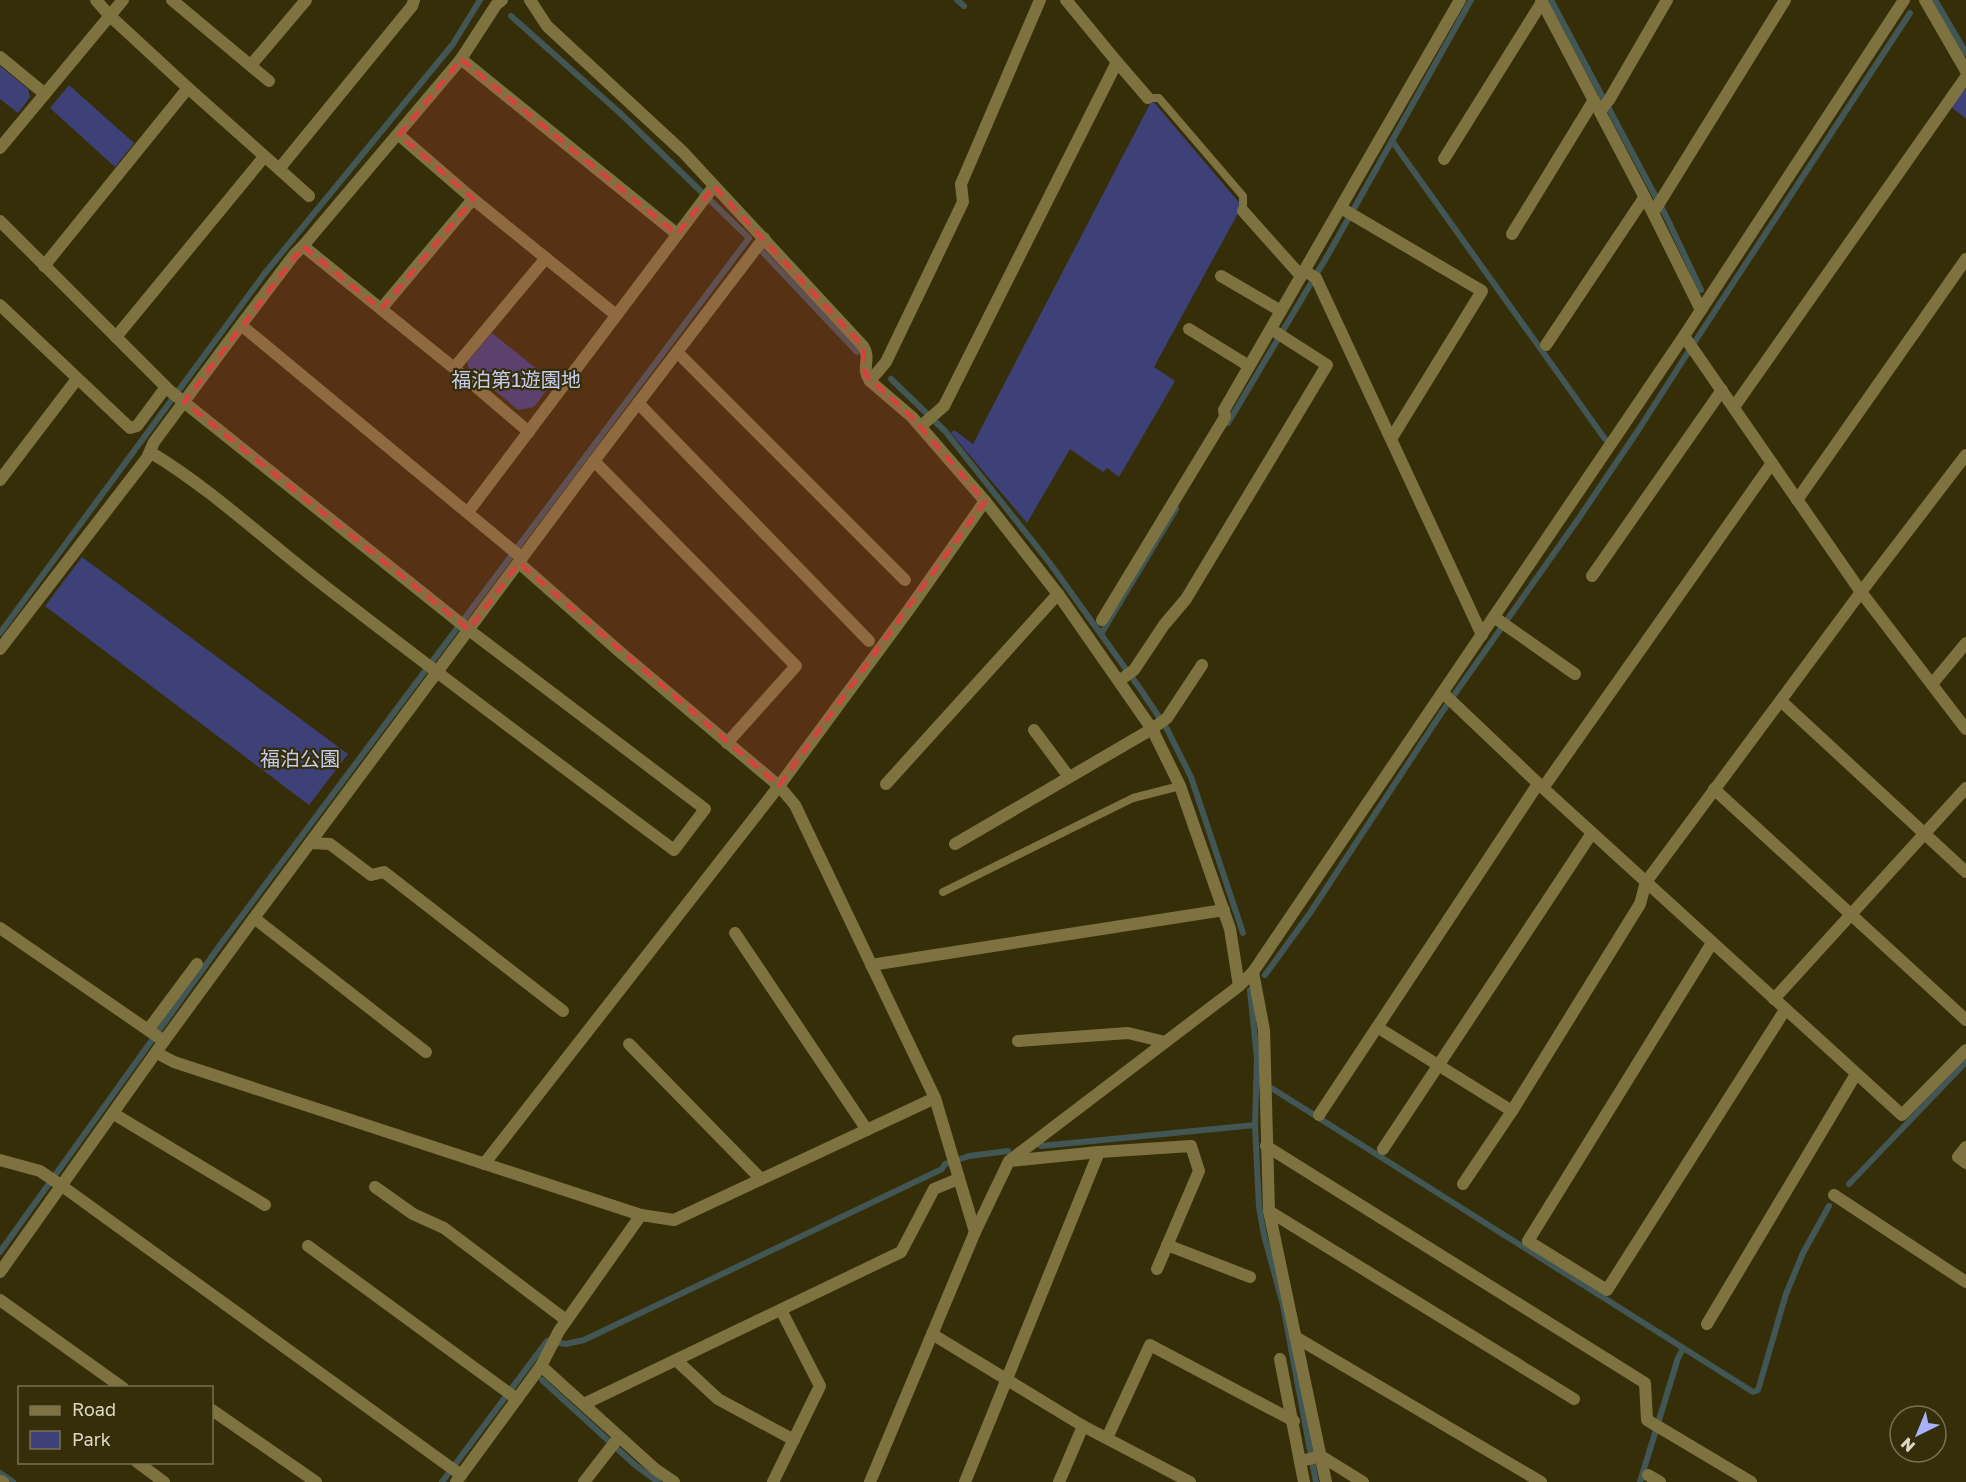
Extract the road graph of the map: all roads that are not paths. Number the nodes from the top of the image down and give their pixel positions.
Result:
1 (96, 0) edge
2 (123, 0) edge
3 (172, 0) edge
4 (306, 0) edge
5 (414, 0) edge
6 (530, 0) edge
7 (1040, 0) edge
8 (1066, 0) edge
9 (1460, 0) edge
10 (1667, 0) edge
11 (1785, 0) edge
12 (1904, 0) edge
13 (1925, 0) edge
14 (1542, 1) edge
15 (496, 2) edge
16 (109, 15) junction
17 (0, 57) edge
18 (461, 59) junction
19 (1117, 62) junction
20 (251, 65) junction
21 (1966, 71) edge
22 (1966, 77) edge
23 (269, 81) dead end
24 (188, 88) junction
25 (45, 94) junction
26 (1148, 98) joint
27 (1602, 104) junction
28 (399, 135) junction
29 (0, 148) edge
30 (264, 158) junction
31 (1444, 159) dead end
32 (279, 169) junction
33 (709, 192) junction
34 (309, 196) dead end
35 (1644, 198) junction
36 (473, 199) junction
37 (1657, 208) junction
38 (1344, 210) junction
39 (1243, 211) joint
40 (0, 221) edge
41 (677, 234) junction
42 (1512, 234) dead end
43 (758, 244) junction
44 (303, 246) junction
45 (546, 258) junction
46 (1966, 259) edge
47 (44, 266) junction
48 (1308, 275) junction
49 (1221, 276) dead end
50 (0, 305) edge
51 (381, 309) junction
52 (1701, 310) junction
53 (1281, 311) junction
54 (616, 315) junction
55 (240, 325) junction
56 (1189, 329) dead end
57 (1277, 333) junction
58 (116, 337) junction
59 (1689, 343) junction
60 (1546, 345) dead end
61 (677, 352) junction
62 (1250, 366) junction
63 (454, 368) junction
64 (77, 378) junction
65 (870, 381) junction
66 (1722, 390) junction
67 (175, 395) junction
68 (638, 404) junction
69 (1734, 407) junction
70 (923, 424) junction
71 (529, 432) junction
72 (1391, 439) junction
73 (150, 452) junction
74 (1966, 455) edge
75 (594, 460) junction
76 (1772, 463) junction
77 (0, 480) edge
78 (1797, 500) junction
79 (986, 501) junction
80 (468, 512) junction
81 (518, 556) junction
82 (1592, 576) dead end
83 (905, 580) dead end
84 (1861, 592) junction
85 (1058, 594) junction
86 (1497, 619) junction
87 (1102, 620) dead end
88 (463, 625) junction
89 (1482, 635) junction
90 (869, 641) dead end
91 (1966, 643) edge
92 (0, 649) edge
93 (1202, 665) dead end
94 (431, 668) junction
95 (1575, 674) dead end
96 (1125, 677) junction
97 (1932, 684) junction
98 (1448, 698) junction
99 (1781, 701) junction
100 (1158, 725) junction
101 (1966, 729) edge
102 (1034, 730) dead end
103 (727, 743) junction
104 (1069, 777) junction
105 (886, 784) dead end
106 (779, 786) junction
107 (1179, 786) junction
108 (1541, 786) junction
109 (1966, 788) edge
110 (1714, 789) junction
111 (1592, 833) junction
112 (1924, 834) junction
113 (310, 843) junction
114 (955, 843) dead end
115 (1966, 872) edge
116 (1646, 882) junction
117 (944, 892) dead end
118 (1224, 910) junction
119 (1851, 915) junction
120 (254, 918) junction
121 (0, 928) edge
122 (735, 933) dead end
123 (1712, 943) junction
124 (197, 964) dead end
125 (871, 965) junction
126 (1253, 972) junction
127 (1239, 986) junction
128 (1774, 999) junction
129 (1785, 1010) junction
130 (563, 1011) dead end
131 (1966, 1020) edge
132 (1377, 1027) junction
133 (156, 1035) junction
134 (1018, 1041) dead end
135 (1165, 1042) junction
136 (629, 1044) dead end
137 (1966, 1050) edge
138 (426, 1052) dead end
139 (157, 1053) junction
140 (1438, 1065) junction
141 (1856, 1074) junction
142 (935, 1098) junction
143 (1512, 1111) junction
144 (114, 1114) junction
145 (1319, 1115) dead end
146 (867, 1130) junction
147 (1266, 1146) junction
148 (1966, 1147) edge
149 (1383, 1149) dead end
150 (1099, 1152) junction
151 (0, 1160) edge
152 (1009, 1161) junction
153 (1966, 1163) edge
154 (484, 1164) junction
155 (762, 1179) junction
156 (958, 1179) junction
157 (56, 1182) junction
158 (1463, 1184) dead end
159 (375, 1187) dead end
160 (1834, 1195) dead end
161 (265, 1205) dead end
162 (1269, 1211) junction
163 (641, 1215) junction
164 (975, 1232) junction
165 (1167, 1245) junction
166 (308, 1246) dead end
167 (1157, 1269) dead end
168 (0, 1272) edge
169 (1250, 1277) dead end
170 (1966, 1282) edge
171 (0, 1300) edge
172 (781, 1310) junction
173 (566, 1320) junction
174 (1707, 1324) dead end
175 (932, 1334) junction
176 (1297, 1338) junction
177 (1280, 1359) dead end
178 (676, 1360) junction
179 (541, 1366) junction
180 (1008, 1381) junction
181 (120, 1386) edge
182 (512, 1395) junction
183 (1574, 1399) dead end
184 (584, 1404) junction
185 (213, 1411) edge
186 (1294, 1421) junction
187 (1083, 1426) junction
188 (1107, 1438) junction
189 (795, 1440) junction
190 (615, 1442) junction
191 (1312, 1458) junction
192 (140, 1464) edge
193 (456, 1474) edge
194 (1647, 1475) dead end
195 (164, 1482) edge
196 (316, 1482) edge
197 (584, 1482) edge
198 (674, 1482) edge
199 (773, 1482) edge
200 (870, 1482) edge
201 (965, 1482) edge
202 (1059, 1482) edge
203 (1190, 1482) edge
204 (1304, 1482) edge
205 (1326, 1482) edge
206 (1363, 1482) edge
207 (1540, 1482) edge
208 (1660, 1482) edge
209 (1751, 1482) edge

1 - 16 street
2 - 16 street
3 - 20 street
4 - 20 street
5 - 32 street
6 - 33 street
7 - 65 street
8 - 19 street
9 - 38 street
10 - 27 street
11 - 37 street
12 - 52 street
13 - 21 street
14 - 27 street
14 - 31 street
15 - 18 street
16 - 24 street
16 - 25 street
17 - 25 street
18 - 28 street
18 - 41 street
19 - 26 street
19 - 70 street
20 - 23 street
22 - 69 street
24 - 30 street
24 - 47 street
25 - 29 street
26 - 39 lane
27 - 35 street
27 - 42 street
28 - 36 street
28 - 44 street
30 - 32 street
30 - 58 street
32 - 34 street
33 - 41 street
33 - 43 street
35 - 37 street
35 - 60 street
36 - 45 street
36 - 51 street
37 - 52 street
38 - 48 street
38 - 72 street
39 - 48 street
40 - 47 street
41 - 54 street
43 - 61 street
43 - 65 street
44 - 51 street
44 - 55 street
45 - 54 street
45 - 63 street
46 - 78 street
47 - 58 street
48 - 53 street
48 - 72 street
49 - 53 street
50 - 64 street
51 - 63 street
52 - 59 street
53 - 57 street
54 - 71 street
55 - 67 street
55 - 80 street
56 - 62 street
57 - 62 street
57 - 96 street
58 - 67 street
59 - 66 street
59 - 86 street
61 - 68 street
61 - 83 street
62 - 87 street
63 - 71 street
64 - 67 street
64 - 77 street
65 - 70 street
66 - 69 street
66 - 82 street
67 - 73 street
67 - 88 street
68 - 75 street
68 - 90 street
69 - 76 street
70 - 79 street
71 - 80 street
72 - 89 street
73 - 92 street
73 - 94 street
74 - 84 street
75 - 81 street
75 - 103 street
76 - 78 street
76 - 108 street
78 - 84 street
79 - 85 street
79 - 106 street
80 - 81 street
81 - 88 street
81 - 103 street
84 - 97 street
84 - 99 street
85 - 96 street
85 - 105 street
86 - 89 street
86 - 95 street
88 - 94 street
88 - 94 street
89 - 98 street
91 - 97 street
93 - 100 street
94 - 113 street
96 - 100 street
97 - 101 street
98 - 108 street
98 - 126 street
99 - 110 street
99 - 112 street
100 - 104 street
100 - 107 street
102 - 104 street
103 - 106 street
104 - 114 street
106 - 125 street
106 - 154 street
107 - 117 lane
107 - 118 street
108 - 111 street
108 - 132 street
109 - 112 street
110 - 116 street
110 - 119 street
111 - 116 street
111 - 140 street
112 - 115 street
112 - 119 street
113 - 120 street
113 - 130 street
116 - 123 street
116 - 143 street
118 - 125 street
118 - 127 street
119 - 128 street
119 - 131 street
120 - 133 street
120 - 138 street
121 - 133 street
122 - 146 street
123 - 128 street
123 - 129 street
124 - 133 street
125 - 142 street
126 - 127 street
126 - 147 street
127 - 135 street
128 - 129 street
129 - 141 street
132 - 140 street
132 - 145 street
133 - 139 street
134 - 135 street
135 - 152 street
136 - 155 street
137 - 141 street
139 - 144 street
139 - 154 street
140 - 143 street
140 - 149 street
141 - 174 street
142 - 146 street
142 - 156 street
143 - 158 street
144 - 157 street
144 - 161 street
146 - 155 street
147 - 162 street
147 - 209 street
148 - 153 street
150 - 152 street
150 - 165 street
150 - 180 street
151 - 157 street
152 - 164 street
154 - 163 street
155 - 163 street
156 - 164 street
156 - 172 street
157 - 168 street
157 - 193 street
159 - 173 street
160 - 170 street
162 - 176 street
162 - 183 street
163 - 173 street
164 - 175 street
165 - 167 street
165 - 169 street
166 - 182 street
171 - 181 street
172 - 178 street
172 - 189 street
173 - 179 street
175 - 180 street
175 - 200 street
176 - 191 street
176 - 207 street
177 - 186 street
178 - 184 street
178 - 189 street
179 - 182 street
179 - 184 street
180 - 187 street
180 - 201 street
182 - 193 street
184 - 190 street
185 - 196 street
186 - 188 street
186 - 191 street
187 - 188 street
187 - 202 street
188 - 203 street
189 - 199 street
190 - 197 street
190 - 198 street
191 - 204 street
191 - 205 street
191 - 206 street
192 - 195 street
194 - 208 street

